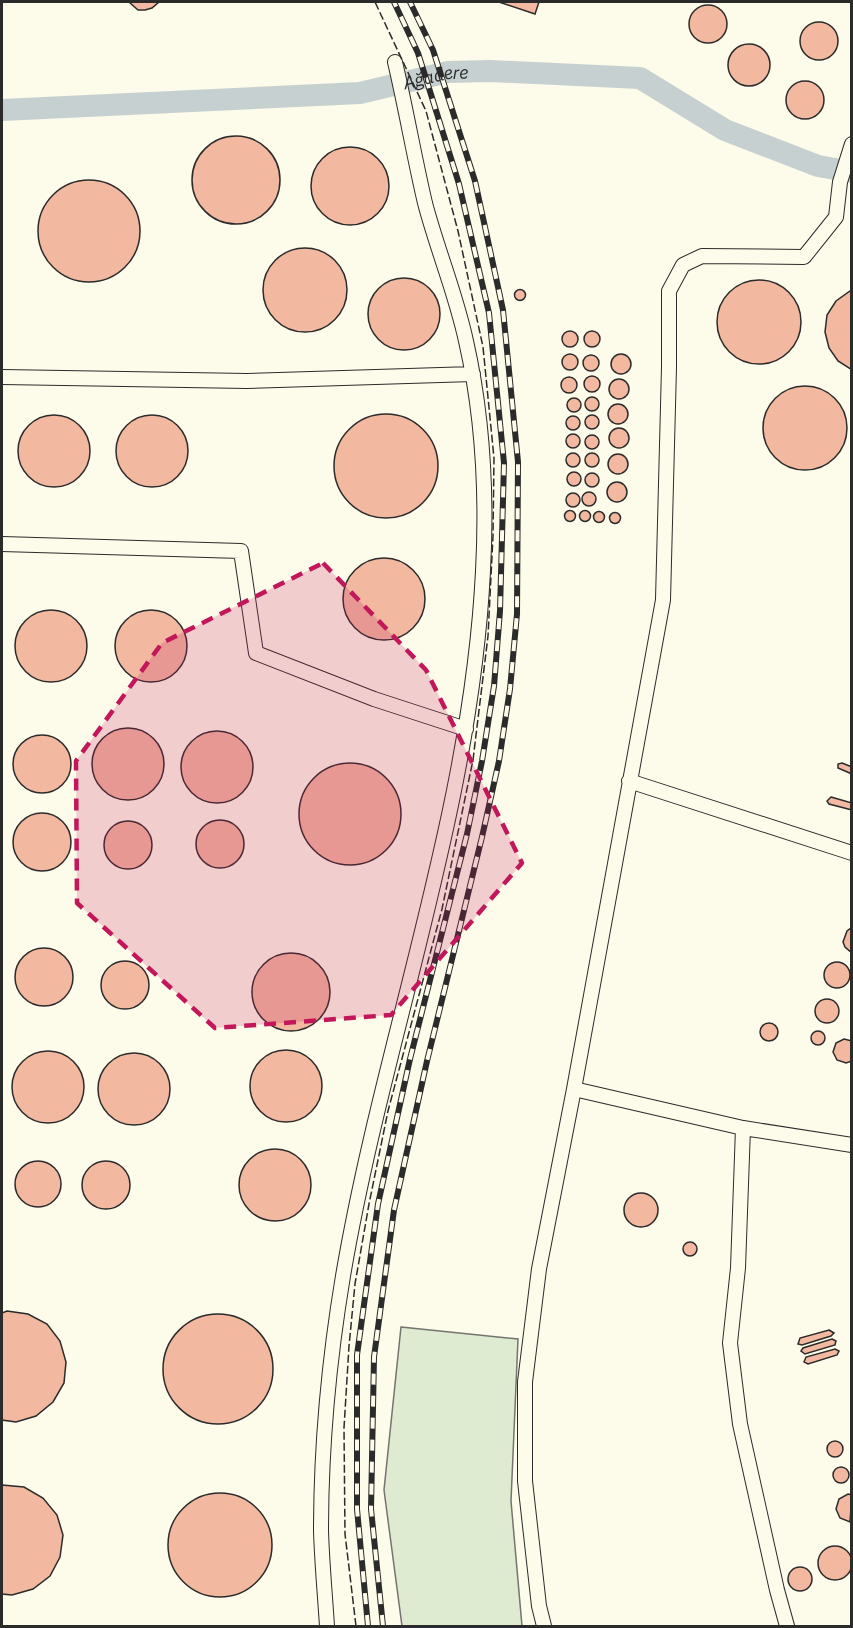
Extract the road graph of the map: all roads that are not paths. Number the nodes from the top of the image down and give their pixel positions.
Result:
1 (395, 62) dead end
2 (850, 149) edge
3 (473, 374) junction
4 (2, 377) edge
5 (2, 544) edge
6 (466, 729) junction
7 (629, 781) junction
8 (852, 853) edge
9 (574, 1089) junction
10 (743, 1128) junction
11 (852, 1145) edge
12 (327, 1626) edge
13 (544, 1626) edge
14 (787, 1626) edge

1 - 3 street
2 - 7 street
3 - 4 street
3 - 6 street
5 - 6 street
6 - 12 street
7 - 8 street
7 - 9 street
9 - 10 street
9 - 13 street
10 - 11 street
10 - 14 street

